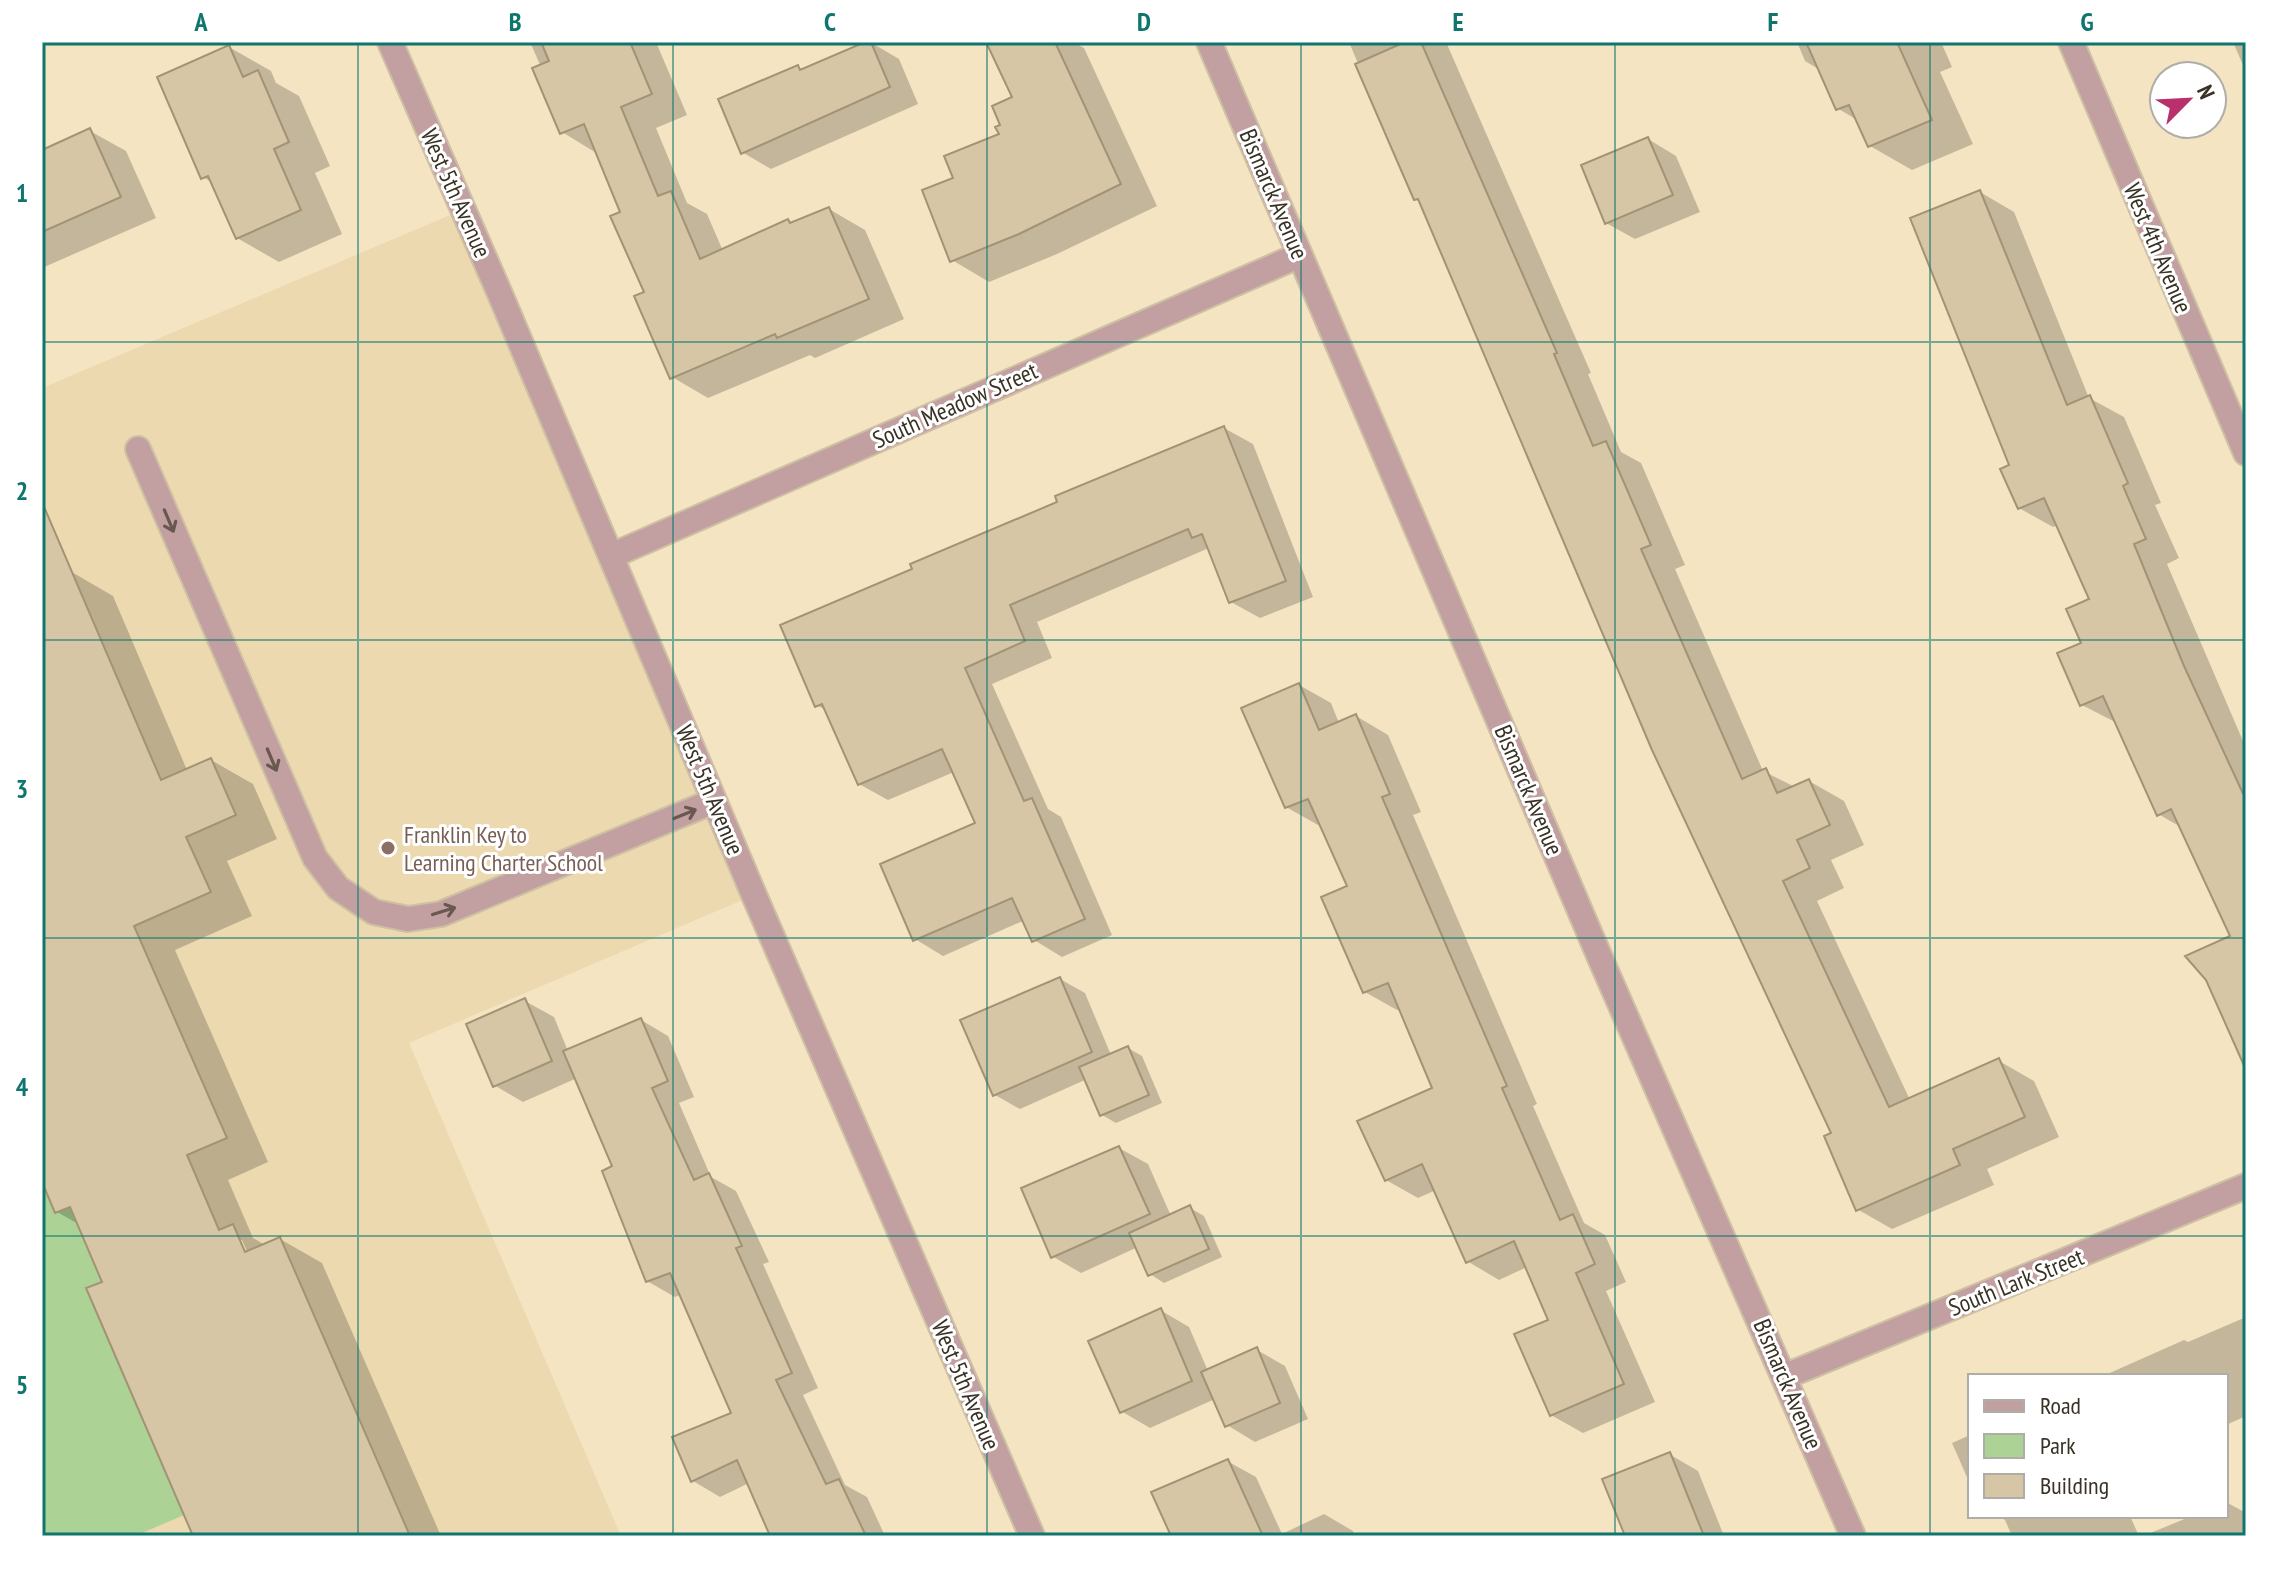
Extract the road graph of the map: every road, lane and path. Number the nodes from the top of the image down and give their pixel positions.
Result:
1 (390, 42) edge
2 (1209, 42) edge
3 (2071, 42) edge
4 (1300, 255) junction
5 (138, 449) dead end
6 (2246, 453) edge
7 (611, 556) junction
8 (714, 801) junction
9 (2246, 1186) edge
10 (1786, 1376) junction
11 (1032, 1536) edge
12 (1853, 1536) edge

1 - 7 street, West 5th Avenue
2 - 4 street, Bismarck Avenue
3 - 6 street, West 4th Avenue
4 - 7 street, South Meadow Street
4 - 10 street, Bismarck Avenue
5 -> 8 street
7 - 8 street, West 5th Avenue
8 - 11 street, West 5th Avenue
9 - 10 street, South Lark Street
10 - 12 street, Bismarck Avenue

